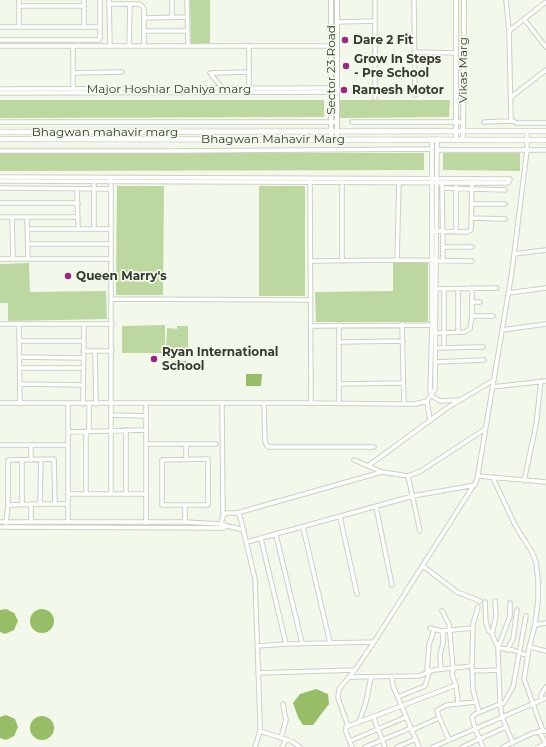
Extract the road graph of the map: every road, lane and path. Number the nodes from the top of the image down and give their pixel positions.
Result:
1 (19, 0) edge
2 (84, 0) edge
3 (100, 0) edge
4 (172, 0) edge
5 (187, 0) edge
6 (331, 0) edge
7 (337, 0) edge
8 (375, 0) edge
9 (414, 0) edge
10 (456, 0) edge
11 (464, 0) edge
12 (506, 0) edge
13 (110, 2) edge
14 (546, 2) edge
15 (130, 4) junction
16 (19, 6) junction
17 (84, 6) junction
18 (172, 17) junction
19 (187, 17) junction
20 (144, 18) junction
21 (524, 19) junction
22 (375, 20) junction
23 (338, 22) junction
24 (19, 27) junction
25 (84, 27) junction
26 (100, 27) junction
27 (0, 28) edge
28 (144, 31) junction
29 (188, 31) junction
30 (509, 31) junction
31 (0, 40) edge
32 (77, 40) junction
33 (0, 46) edge
34 (75, 46) junction
35 (110, 46) junction
36 (129, 46) junction
37 (144, 46) junction
38 (188, 46) junction
39 (249, 46) junction
40 (331, 46) junction
41 (546, 46) edge
42 (415, 52) junction
43 (456, 53) junction
44 (546, 70) edge
45 (122, 72) dead end
46 (248, 72) junction
47 (73, 73) junction
48 (0, 89) edge
49 (223, 89) junction
50 (331, 90) junction
51 (337, 90) junction
52 (73, 91) junction
53 (249, 91) junction
54 (0, 93) edge
55 (415, 95) dead end
56 (511, 97) junction
57 (375, 98) dead end
58 (505, 121) junction
59 (512, 121) junction
60 (0, 122) edge
61 (331, 122) junction
62 (337, 122) junction
63 (352, 122) dead end
64 (463, 122) junction
65 (484, 122) dead end
66 (456, 123) junction
67 (546, 123) edge
68 (331, 131) junction
69 (337, 131) junction
70 (456, 131) junction
71 (463, 131) junction
72 (506, 131) junction
73 (527, 131) junction
74 (546, 131) edge
75 (0, 132) edge
76 (109, 132) junction
77 (0, 139) edge
78 (109, 139) junction
79 (331, 139) junction
80 (337, 139) junction
81 (434, 139) junction
82 (456, 139) junction
83 (463, 139) junction
84 (527, 140) junction
85 (546, 140) edge
86 (434, 149) junction
87 (527, 150) junction
88 (546, 150) edge
89 (0, 151) edge
90 (0, 177) edge
91 (111, 179) junction
92 (310, 180) junction
93 (435, 180) junction
94 (0, 181) edge
95 (94, 181) junction
96 (342, 182) junction
97 (399, 182) junction
98 (442, 182) junction
99 (456, 182) junction
100 (472, 182) junction
101 (0, 188) edge
102 (442, 188) junction
103 (456, 188) junction
104 (77, 189) junction
105 (94, 189) junction
106 (111, 189) junction
107 (472, 189) junction
108 (505, 190) dead end
109 (0, 203) edge
110 (78, 203) junction
111 (472, 204) junction
112 (505, 204) dead end
113 (0, 217) edge
114 (12, 217) junction
115 (27, 217) junction
116 (78, 217) junction
117 (472, 218) junction
118 (505, 219) dead end
119 (27, 229) junction
120 (78, 229) junction
121 (94, 229) junction
122 (111, 229) junction
123 (435, 231) junction
124 (443, 232) junction
125 (456, 232) junction
126 (28, 244) junction
127 (111, 244) junction
128 (472, 247) dead end
129 (443, 248) junction
130 (546, 250) edge
131 (514, 254) junction
132 (0, 259) edge
133 (13, 259) junction
134 (28, 259) junction
135 (111, 259) junction
136 (397, 260) junction
137 (435, 260) junction
138 (311, 261) junction
139 (342, 261) junction
140 (444, 261) junction
141 (472, 261) dead end
142 (472, 288) junction
143 (498, 288) dead end
144 (546, 288) edge
145 (436, 289) junction
146 (444, 289) junction
147 (458, 289) junction
148 (508, 293) junction
149 (112, 299) junction
150 (311, 300) junction
151 (472, 302) junction
152 (480, 302) dead end
153 (472, 316) junction
154 (493, 316) dead end
155 (0, 324) edge
156 (20, 324) junction
157 (84, 324) junction
158 (112, 324) junction
159 (402, 324) junction
160 (432, 324) junction
161 (546, 324) edge
162 (339, 325) junction
163 (311, 326) junction
164 (502, 330) junction
165 (444, 332) junction
166 (458, 332) junction
167 (434, 333) junction
168 (20, 341) junction
169 (83, 341) junction
170 (403, 341) junction
171 (339, 342) junction
172 (483, 347) dead end
173 (436, 348) junction
174 (444, 348) junction
175 (83, 351) junction
176 (95, 351) junction
177 (112, 351) junction
178 (20, 357) junction
179 (83, 358) junction
180 (484, 360) dead end
181 (436, 362) junction
182 (20, 368) junction
183 (83, 368) junction
184 (494, 380) junction
185 (541, 381) junction
186 (546, 381) edge
187 (403, 383) junction
188 (20, 384) junction
189 (340, 384) junction
190 (83, 385) junction
191 (492, 387) junction
192 (432, 396) junction
193 (427, 400) junction
194 (461, 400) junction
195 (264, 403) junction
196 (311, 403) junction
197 (0, 404) edge
198 (20, 404) junction
199 (68, 404) junction
200 (83, 404) junction
201 (89, 404) junction
202 (96, 404) junction
203 (112, 404) junction
204 (146, 404) junction
205 (222, 404) junction
206 (339, 404) junction
207 (404, 404) junction
208 (112, 415) junction
209 (146, 416) junction
210 (430, 421) junction
211 (485, 429) junction
212 (126, 430) junction
213 (146, 430) junction
214 (88, 431) junction
215 (112, 431) junction
216 (68, 432) junction
217 (146, 444) junction
218 (216, 444) dead end
219 (0, 445) edge
220 (31, 445) junction
221 (68, 445) junction
222 (186, 445) junction
223 (374, 447) dead end
224 (22, 460) junction
225 (31, 460) junction
226 (41, 460) junction
227 (186, 460) junction
228 (354, 460) dead end
229 (368, 466) junction
230 (382, 472) junction
231 (408, 476) junction
232 (478, 476) junction
233 (493, 478) junction
234 (524, 481) junction
235 (546, 482) edge
236 (475, 485) junction
237 (68, 494) junction
238 (86, 494) junction
239 (111, 494) junction
240 (126, 494) junction
241 (146, 494) junction
242 (413, 496) junction
243 (22, 504) junction
244 (31, 504) junction
245 (40, 504) junction
246 (55, 504) junction
247 (68, 504) junction
248 (8, 505) junction
249 (184, 505) junction
250 (376, 507) junction
251 (237, 512) junction
252 (223, 516) junction
253 (340, 517) junction
254 (0, 522) edge
255 (31, 522) junction
256 (68, 522) junction
257 (146, 522) junction
258 (185, 522) junction
259 (6, 524) junction
260 (221, 524) junction
261 (227, 526) junction
262 (0, 527) edge
263 (146, 527) junction
264 (303, 528) junction
265 (244, 530) junction
266 (420, 531) dead end
267 (276, 535) junction
268 (261, 539) junction
269 (247, 542) junction
270 (423, 566) junction
271 (392, 585) dead end
272 (357, 594) dead end
273 (480, 601) dead end
274 (495, 601) dead end
275 (485, 602) dead end
276 (510, 603) dead end
277 (478, 606) dead end
278 (517, 610) dead end
279 (442, 611) dead end
280 (526, 616) dead end
281 (546, 623) edge
282 (535, 624) junction
283 (473, 628) junction
284 (449, 630) junction
285 (443, 631) junction
286 (492, 632) junction
287 (374, 642) junction
288 (330, 643) junction
289 (286, 644) junction
290 (302, 644) junction
291 (257, 646) junction
292 (530, 647) junction
293 (498, 648) junction
294 (507, 650) junction
295 (546, 651) edge
296 (520, 653) junction
297 (528, 656) junction
298 (453, 668) junction
299 (441, 669) junction
300 (472, 669) junction
301 (355, 670) junction
302 (499, 670) junction
303 (429, 671) junction
304 (258, 673) junction
305 (392, 676) junction
306 (348, 677) junction
307 (371, 677) junction
308 (456, 685) junction
309 (546, 687) edge
310 (398, 697) junction
311 (546, 698) edge
312 (541, 700) junction
313 (476, 702) junction
314 (534, 702) junction
315 (458, 703) junction
316 (283, 704) dead end
317 (500, 704) junction
318 (402, 705) junction
319 (479, 712) junction
320 (373, 716) junction
321 (406, 717) junction
322 (502, 717) junction
323 (439, 718) junction
324 (359, 722) junction
325 (348, 726) junction
326 (506, 727) junction
327 (475, 728) junction
328 (378, 729) junction
329 (412, 729) junction
330 (260, 731) junction
331 (543, 731) edge
332 (281, 738) junction
333 (480, 739) junction
334 (286, 740) junction
335 (382, 740) junction
336 (416, 740) junction
337 (449, 740) junction
338 (350, 741) junction
339 (513, 742) junction
340 (546, 744) edge
341 (283, 746) edge
342 (255, 747) edge
343 (300, 747) edge
344 (352, 747) edge
345 (364, 747) edge
346 (385, 747) edge
347 (397, 747) edge
348 (419, 747) edge
349 (433, 747) edge
350 (462, 747) edge
351 (483, 747) edge
352 (503, 747) edge
353 (538, 747) edge

1 - 16 street
2 - 17 street
3 - 26 street
4 - 18 street
5 - 19 street
6 - 40 street, Sector 23 Road
7 - 23 street, Sector 23 Road
8 - 22 street
9 - 42 street
10 - 43 street, Vikas Marg
11 - 64 street, Vikas Marg
12 - 30 street
13 - 15 street
13 - 35 street
14 - 21 street
15 - 20 street
15 - 36 street
16 - 17 street
16 - 24 street
17 - 25 street
18 - 19 street
18 - 20 street
19 - 29 street
20 - 28 street
21 - 30 street
21 - 41 street
22 - 23 street
22 - 57 street
23 - 51 street, Sector 23 Road
24 - 25 street
24 - 27 street
25 - 26 street
26 - 32 street
28 - 29 street
28 - 37 street
29 - 38 street
30 - 56 street
31 - 32 street
32 - 34 street
33 - 34 street
34 - 35 street
34 - 47 street
35 - 36 street
36 - 37 street
37 - 38 street
38 - 39 street
39 - 40 street
39 - 46 street
40 - 50 street, Sector 23 Road
42 - 43 street
42 - 55 street
43 - 66 street, Vikas Marg
44 - 56 street
45 - 47 street
46 - 49 street
46 - 53 street
47 - 52 street
48 - 52 street, Major Hoshiar Dahiya marg
49 - 52 street, Major Hoshiar Dahiya marg
49 - 53 street, Major Hoshiar Dahiya marg
50 - 51 street, Major Hoshiar Dahiya marg
50 - 53 street, Major Hoshiar Dahiya marg
50 - 61 street, Sector 23 Road
51 - 62 street, Sector 23 Road
52 - 53 street, Major Hoshiar Dahiya marg
52 - 54 street, Major Hoshiar Dahiya marg
56 - 59 street
58 - 59 street
58 - 65 street
58 - 72 street
59 - 67 street
60 - 61 street
61 - 62 street
61 - 68 street, Sector 23 Road
62 - 69 street, Sector 23 Road
63 - 66 street
64 - 66 street
64 - 71 street, Vikas Marg
66 - 70 street, Vikas Marg
68 - 69 main road, Bhagwan mahavir marg
68 - 76 main road, Bhagwan mahavir marg
68 - 79 street, Sector 23 Road
69 - 70 main road, Bhagwan mahavir marg
69 - 80 street, Sector 23 Road
70 - 71 main road, Bhagwan mahavir marg
70 - 82 street, Vikas Marg
71 - 72 main road
71 - 83 street, Vikas Marg
72 - 73 main road
73 - 74 main road
73 - 84 street
75 - 76 main road, Bhagwan mahavir marg
76 - 78 main road
77 - 78 main road, Bhagwan Mahavir Marg
78 - 79 main road, Bhagwan Mahavir Marg
79 - 80 main road, Bhagwan Mahavir Marg
80 - 81 main road, Bhagwan Mahavir Marg
81 - 82 main road, Bhagwan Mahavir Marg
81 - 86 street
82 - 83 main road, Bhagwan Mahavir Marg
83 - 84 main road, Bhagwan Mahavir Marg
84 - 85 main road, Bhagwan Mahavir Marg
84 - 87 street
86 - 87 street
86 - 89 street
86 - 93 street
87 - 88 street
87 - 131 street
90 - 91 street
91 - 92 street
91 - 95 street
91 - 106 street
92 - 93 street
92 - 96 street
92 - 138 street
93 - 97 street
93 - 98 street
93 - 100 street
93 - 123 street
94 - 95 street
95 - 105 street
96 - 97 street
96 - 139 street
97 - 136 street
98 - 99 street
98 - 102 street
99 - 100 street
99 - 103 street
100 - 107 street
101 - 104 street
102 - 103 street
102 - 124 street
103 - 107 street
103 - 125 street
104 - 105 street
104 - 110 street
105 - 106 street
105 - 121 street
106 - 122 street
107 - 108 street
107 - 111 street
109 - 110 street
110 - 116 street
111 - 112 street
111 - 117 street
113 - 114 street
114 - 115 street
114 - 133 street
115 - 116 street
115 - 119 street
116 - 120 street
117 - 118 street
117 - 125 street
119 - 120 street
119 - 126 street
120 - 121 street
121 - 122 street
122 - 127 street
123 - 124 street
123 - 137 street
124 - 125 street
124 - 129 street
126 - 127 street
126 - 134 street
127 - 135 street
128 - 129 street
129 - 140 street
130 - 131 street
131 - 148 street
132 - 133 street
133 - 134 street
134 - 135 street
135 - 149 street
136 - 137 street
136 - 139 street
137 - 140 street
137 - 145 street
137 - 160 street
138 - 139 street
138 - 150 street
140 - 141 street
142 - 143 street
142 - 147 street
142 - 151 street
144 - 148 street
145 - 146 street
145 - 167 street
146 - 147 street
146 - 165 street
147 - 166 street
148 - 164 street
149 - 150 street
149 - 158 street
150 - 163 street
151 - 152 street
151 - 153 street
153 - 154 street
153 - 166 street
155 - 156 street
156 - 157 street
156 - 168 street
157 - 158 street
157 - 169 street
158 - 177 street
159 - 160 street
159 - 162 street
159 - 170 street
160 - 167 street
161 - 164 street
162 - 163 street
162 - 171 street
163 - 196 street
164 - 184 street
165 - 166 street
165 - 167 street
165 - 174 street
167 - 173 street
167 - 192 street
168 - 169 street
168 - 178 street
169 - 175 street
170 - 171 street
170 - 187 street
171 - 189 street
172 - 174 street
173 - 174 street
173 - 181 street
175 - 176 street
175 - 179 street
176 - 177 street
176 - 202 street
177 - 203 street
178 - 179 street
178 - 182 street
179 - 183 street
180 - 181 street
181 - 192 street
182 - 183 street
182 - 188 street
183 - 190 street
184 - 191 street
184 - 194 street
185 - 186 street
185 - 191 street
185 - 234 street
187 - 189 street
187 - 207 street
188 - 190 street
188 - 198 street
189 - 206 street
190 - 200 street
191 - 211 street
192 - 193 street
192 - 194 street
193 - 207 street
193 - 210 street
194 - 210 street
195 - 196 street
195 - 205 street
195 - 223 street
196 - 206 street
197 - 198 street
198 - 199 street
199 - 200 street
199 - 216 street
200 - 201 street
201 - 202 street
201 - 214 street
202 - 203 street
203 - 204 street
203 - 208 street
204 - 205 street
204 - 209 street
205 - 252 street
206 - 207 street
208 - 209 street
208 - 215 street
209 - 213 street
210 - 229 street
211 - 231 street
211 - 232 street
212 - 213 street
212 - 215 street
212 - 240 street
213 - 217 street
214 - 215 street
214 - 216 street
214 - 238 street
215 - 239 street
216 - 221 street
217 - 222 street
217 - 241 street
218 - 222 street
219 - 220 street
220 - 221 street
220 - 225 street
221 - 237 street
222 - 227 street
224 - 225 street
224 - 243 street
224 - 248 street
225 - 226 street
226 - 245 street
226 - 246 street
227 - 249 street
227 - 249 street
228 - 229 street
229 - 230 street
230 - 231 street
230 - 251 street
231 - 242 street
232 - 233 street
232 - 236 street
233 - 234 street
233 - 282 street
234 - 235 street
236 - 242 street
236 - 270 street
237 - 238 street
237 - 247 street
238 - 239 street
239 - 240 street
240 - 241 street
241 - 257 street
242 - 250 street
242 - 266 street
243 - 244 street
243 - 248 street
244 - 245 street
244 - 255 street
245 - 246 street
246 - 247 street
247 - 256 street
248 - 259 street
249 - 258 street
250 - 253 street
250 - 271 street
251 - 252 street
251 - 265 street
252 - 260 street
253 - 264 street
253 - 272 street
254 - 259 street
255 - 256 street
255 - 259 street
256 - 257 street
257 - 258 street
257 - 263 street
258 - 260 street
259 - 262 street
259 - 263 street
260 - 261 street
261 - 263 street
261 - 265 street
264 - 267 street
264 - 288 street
265 - 269 street
267 - 268 street
267 - 290 street
268 - 269 street
268 - 289 street
269 - 291 street
270 - 273 street
270 - 287 street
274 - 286 street
275 - 286 street
276 - 293 street
277 - 283 street
278 - 294 street
279 - 284 street
280 - 296 street
281 - 282 street
282 - 292 street
283 - 284 street
283 - 300 street
284 - 285 street
284 - 298 street
285 - 299 street
285 - 303 street
286 - 293 street
287 - 288 street
287 - 301 street
288 - 290 street
289 - 290 street
289 - 291 street
291 - 304 street
292 - 295 street
292 - 297 street
293 - 294 street
293 - 302 street
294 - 296 street
296 - 297 street
296 - 317 street
297 - 314 street
298 - 299 street
298 - 300 street
298 - 308 street
299 - 303 street
300 - 302 street
300 - 313 street
301 - 304 street
301 - 306 street
302 - 317 street
303 - 305 street
303 - 310 street
304 - 330 street
305 - 307 street
305 - 310 street
306 - 307 street
306 - 325 street
307 - 324 street
308 - 315 street
308 - 318 street
309 - 312 street
310 - 318 street
311 - 312 street
312 - 314 street
313 - 315 street
313 - 319 street
314 - 322 street
314 - 331 street
315 - 323 street
316 - 332 street
317 - 319 street
317 - 322 street
318 - 320 street
318 - 321 street
319 - 327 street
320 - 324 street
320 - 328 street
321 - 328 street
321 - 329 street
322 - 326 street
322 - 327 street
323 - 329 street
323 - 337 street
324 - 325 street
325 - 338 street
326 - 333 street
326 - 339 street
327 - 333 street
327 - 337 street
328 - 335 street
328 - 338 street
329 - 335 street
329 - 336 street
330 - 332 street
330 - 342 street
331 - 339 street
331 - 340 street
332 - 334 street
333 - 350 street
333 - 351 street
334 - 341 street
334 - 343 street
335 - 345 street
335 - 346 street
336 - 347 street
336 - 348 street
337 - 349 street
338 - 344 street
339 - 352 street
340 - 353 street

